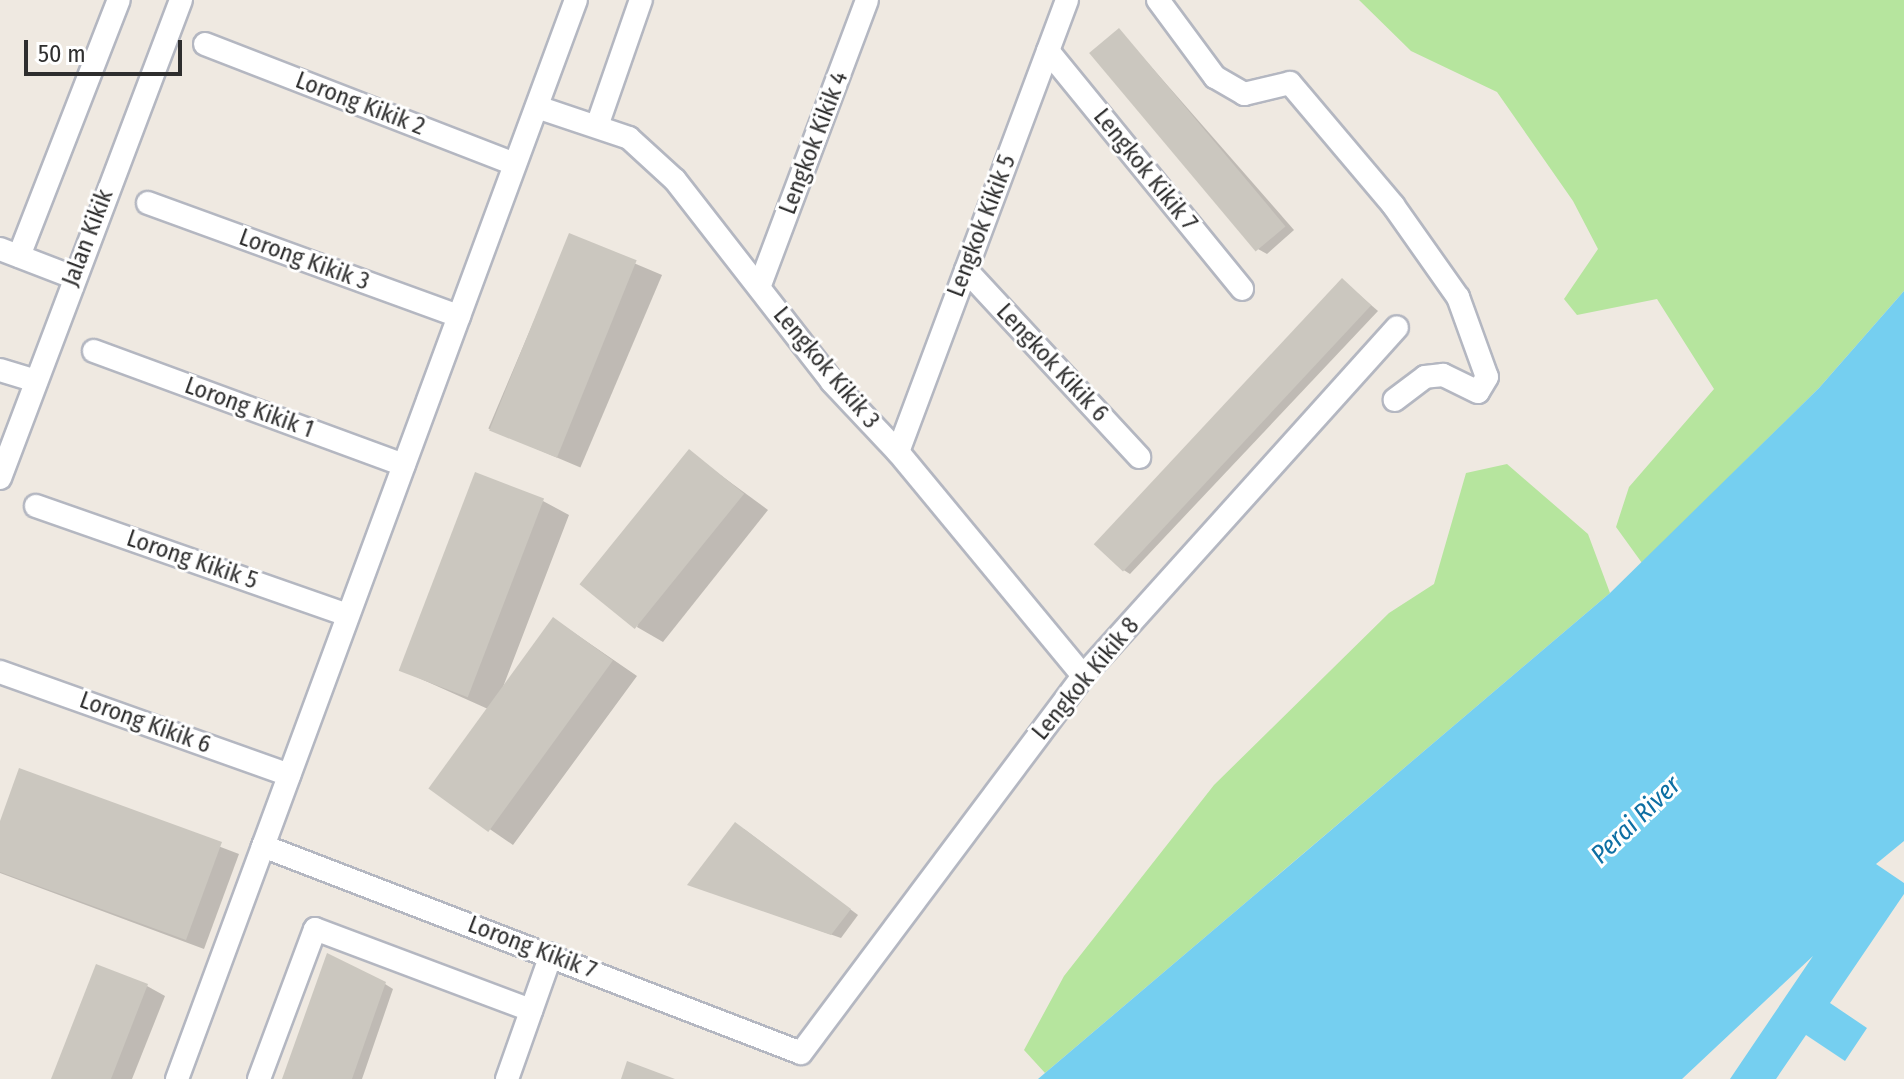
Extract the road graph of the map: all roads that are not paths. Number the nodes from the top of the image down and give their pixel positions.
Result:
1 (119, 0) edge
2 (181, 0) edge
3 (576, 0) edge
4 (641, 0) edge
5 (867, 0) edge
6 (1067, 0) edge
7 (1158, 0) edge
8 (205, 44) dead end
9 (1048, 51) junction
10 (537, 107) junction
11 (597, 126) junction
12 (515, 164) junction
13 (148, 203) dead end
14 (10, 252) edge
15 (966, 270) junction
16 (73, 277) junction
17 (760, 285) junction
18 (1242, 289) dead end
19 (459, 316) junction
20 (1397, 327) dead end
21 (94, 351) dead end
22 (0, 370) edge
23 (35, 381) junction
24 (1395, 400) dead end
25 (898, 452) junction
26 (1139, 457) dead end
27 (404, 465) junction
28 (0, 478) edge
29 (36, 506) dead end
30 (348, 615) junction
31 (0, 672) edge
32 (1083, 676) junction
33 (289, 775) junction
34 (263, 846) junction
35 (551, 955) junction
36 (531, 1010) junction
37 (801, 1053) joint
38 (177, 1079) edge
39 (259, 1079) edge
40 (507, 1079) edge

1 - 14 street
2 - 16 street, Jalan Kikik
3 - 10 street
4 - 11 street
5 - 17 street, Lengkok Kikik 4
6 - 9 street, Lengkok Kikik 5
7 - 24 street
8 - 12 street, Lorong Kikik 2
9 - 15 street, Lengkok Kikik 5
9 - 18 street, Lengkok Kikik 7
10 - 11 street, Lengkok Kikik 3
10 - 12 street
11 - 17 street, Lengkok Kikik 3
12 - 19 street
13 - 19 street, Lorong Kikik 3
14 - 16 street
15 - 25 street, Lengkok Kikik 5
15 - 26 street, Lengkok Kikik 6
16 - 23 street, Jalan Kikik
17 - 25 street, Lengkok Kikik 3
19 - 27 street
20 - 32 street, Lengkok Kikik 8
21 - 27 street, Lorong Kikik 1
22 - 23 street
23 - 28 street, Jalan Kikik
25 - 32 street, Lengkok Kikik 3
27 - 30 street
29 - 30 street, Lorong Kikik 5
30 - 33 street
31 - 33 street, Lorong Kikik 6
32 - 37 street, Lengkok Kikik 8
33 - 34 street
34 - 35 street, Lorong Kikik 7
34 - 38 street
35 - 36 street
35 - 37 street, Lorong Kikik 7
36 - 39 street
36 - 40 street

